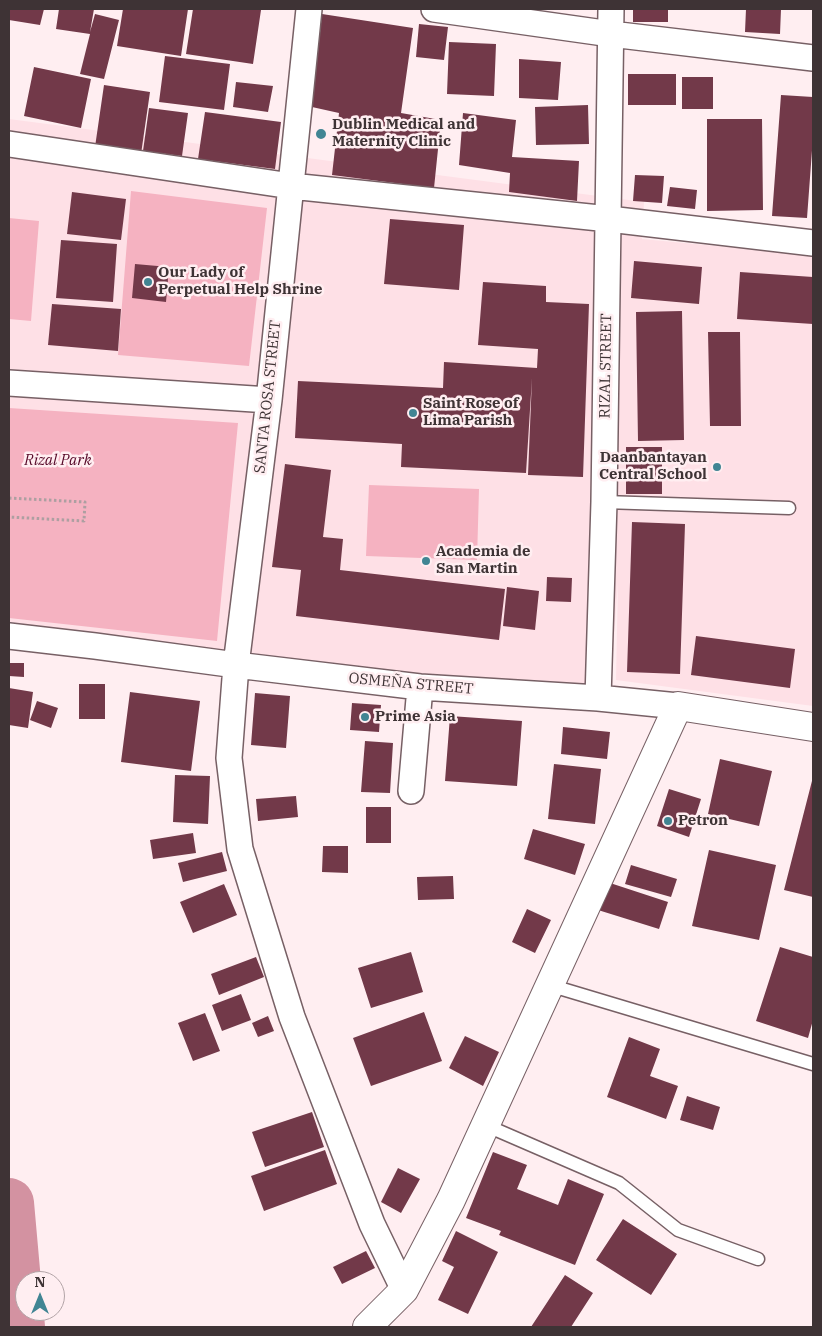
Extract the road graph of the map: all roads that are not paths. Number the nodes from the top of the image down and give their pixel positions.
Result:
1 (309, 9) edge
2 (434, 9) edge
3 (611, 9) edge
4 (611, 34) junction
5 (813, 58) edge
6 (9, 144) edge
7 (291, 186) junction
8 (608, 219) junction
9 (813, 243) edge
10 (9, 383) edge
11 (269, 400) junction
12 (604, 502) junction
13 (789, 508) dead end
14 (9, 636) edge
15 (236, 665) junction
16 (420, 687) junction
17 (598, 698) junction
18 (678, 706) junction
19 (813, 727) edge
20 (411, 791) dead end
21 (549, 985) junction
22 (813, 1064) edge
23 (485, 1125) junction
24 (758, 1259) dead end
25 (404, 1290) junction
26 (378, 1320) edge

1 - 7 street, SANTA ROSA STREET
2 - 4 street
3 - 4 street, RIZAL STREET
4 - 5 street
4 - 8 street, RIZAL STREET
6 - 7 street
7 - 8 street
7 - 11 street, SANTA ROSA STREET
8 - 9 street
8 - 12 street, RIZAL STREET
10 - 11 street
11 - 15 street, SANTA ROSA STREET
12 - 13 lane
12 - 17 street, RIZAL STREET
14 - 15 street, OSMEÑA STREET
15 - 16 street, OSMEÑA STREET
15 - 25 street, SANTA ROSA STREET
16 - 17 street, OSMEÑA STREET
16 - 20 street
17 - 18 street, OSMEÑA STREET
18 - 19 main road, OSMEÑA STREET
18 - 21 main road
21 - 22 lane
21 - 23 main road
23 - 24 lane
23 - 25 main road
25 - 26 main road

